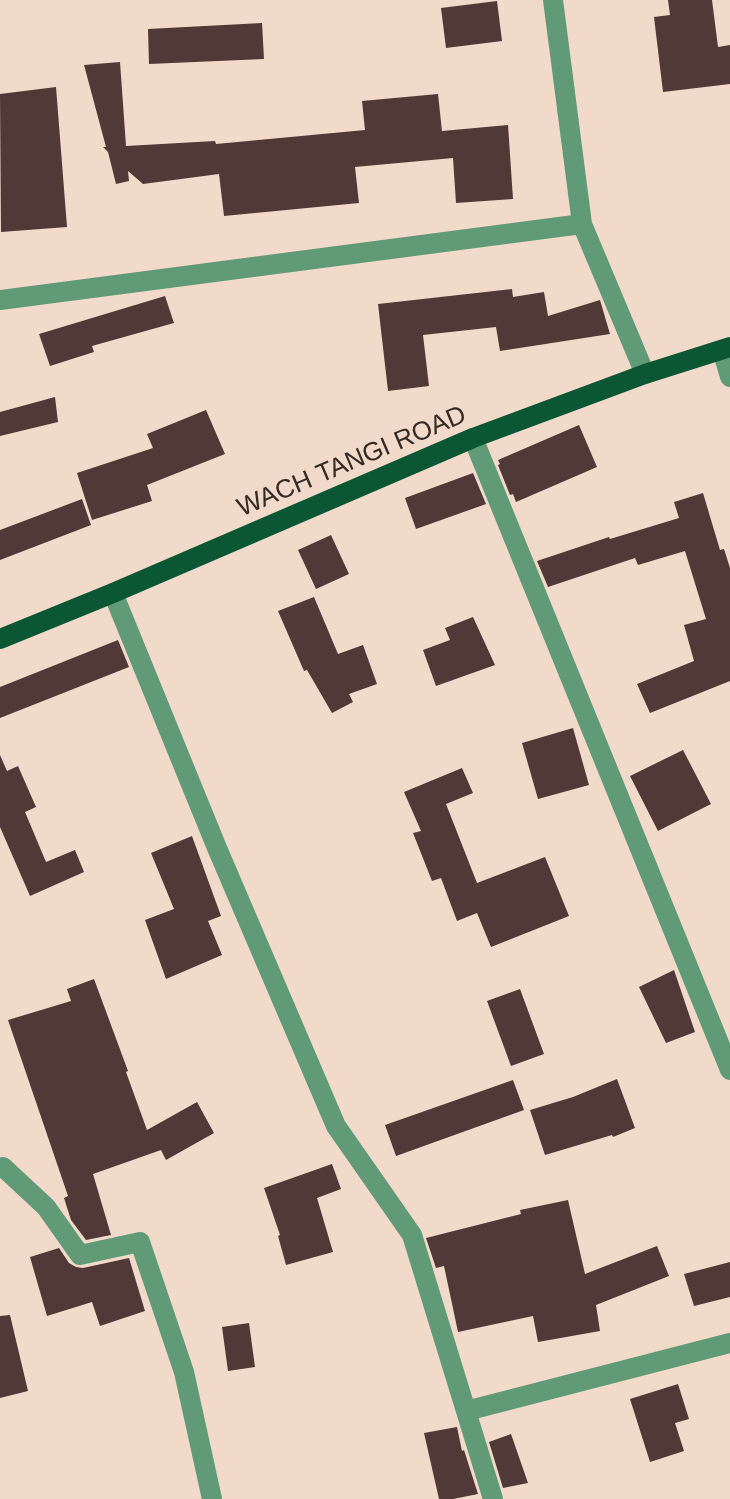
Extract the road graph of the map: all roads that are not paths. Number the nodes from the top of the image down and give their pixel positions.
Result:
1 (553, 0) edge
2 (582, 224) junction
3 (0, 300) edge
4 (726, 349) edge
5 (645, 374) junction
6 (730, 377) edge
7 (473, 438) junction
8 (113, 593) junction
9 (0, 639) edge
10 (730, 1070) edge
11 (0, 1168) edge
12 (730, 1343) edge
13 (466, 1411) junction
14 (212, 1499) edge
15 (493, 1499) edge

1 - 2 street
2 - 3 street
2 - 5 street
4 - 5 main road, WACH TANGI ROAD
4 - 6 street
5 - 7 main road, WACH TANGI ROAD
7 - 8 main road, WACH TANGI ROAD
7 - 10 street
8 - 9 main road, WACH TANGI ROAD
8 - 13 street
11 - 14 street
12 - 13 street
13 - 15 street

